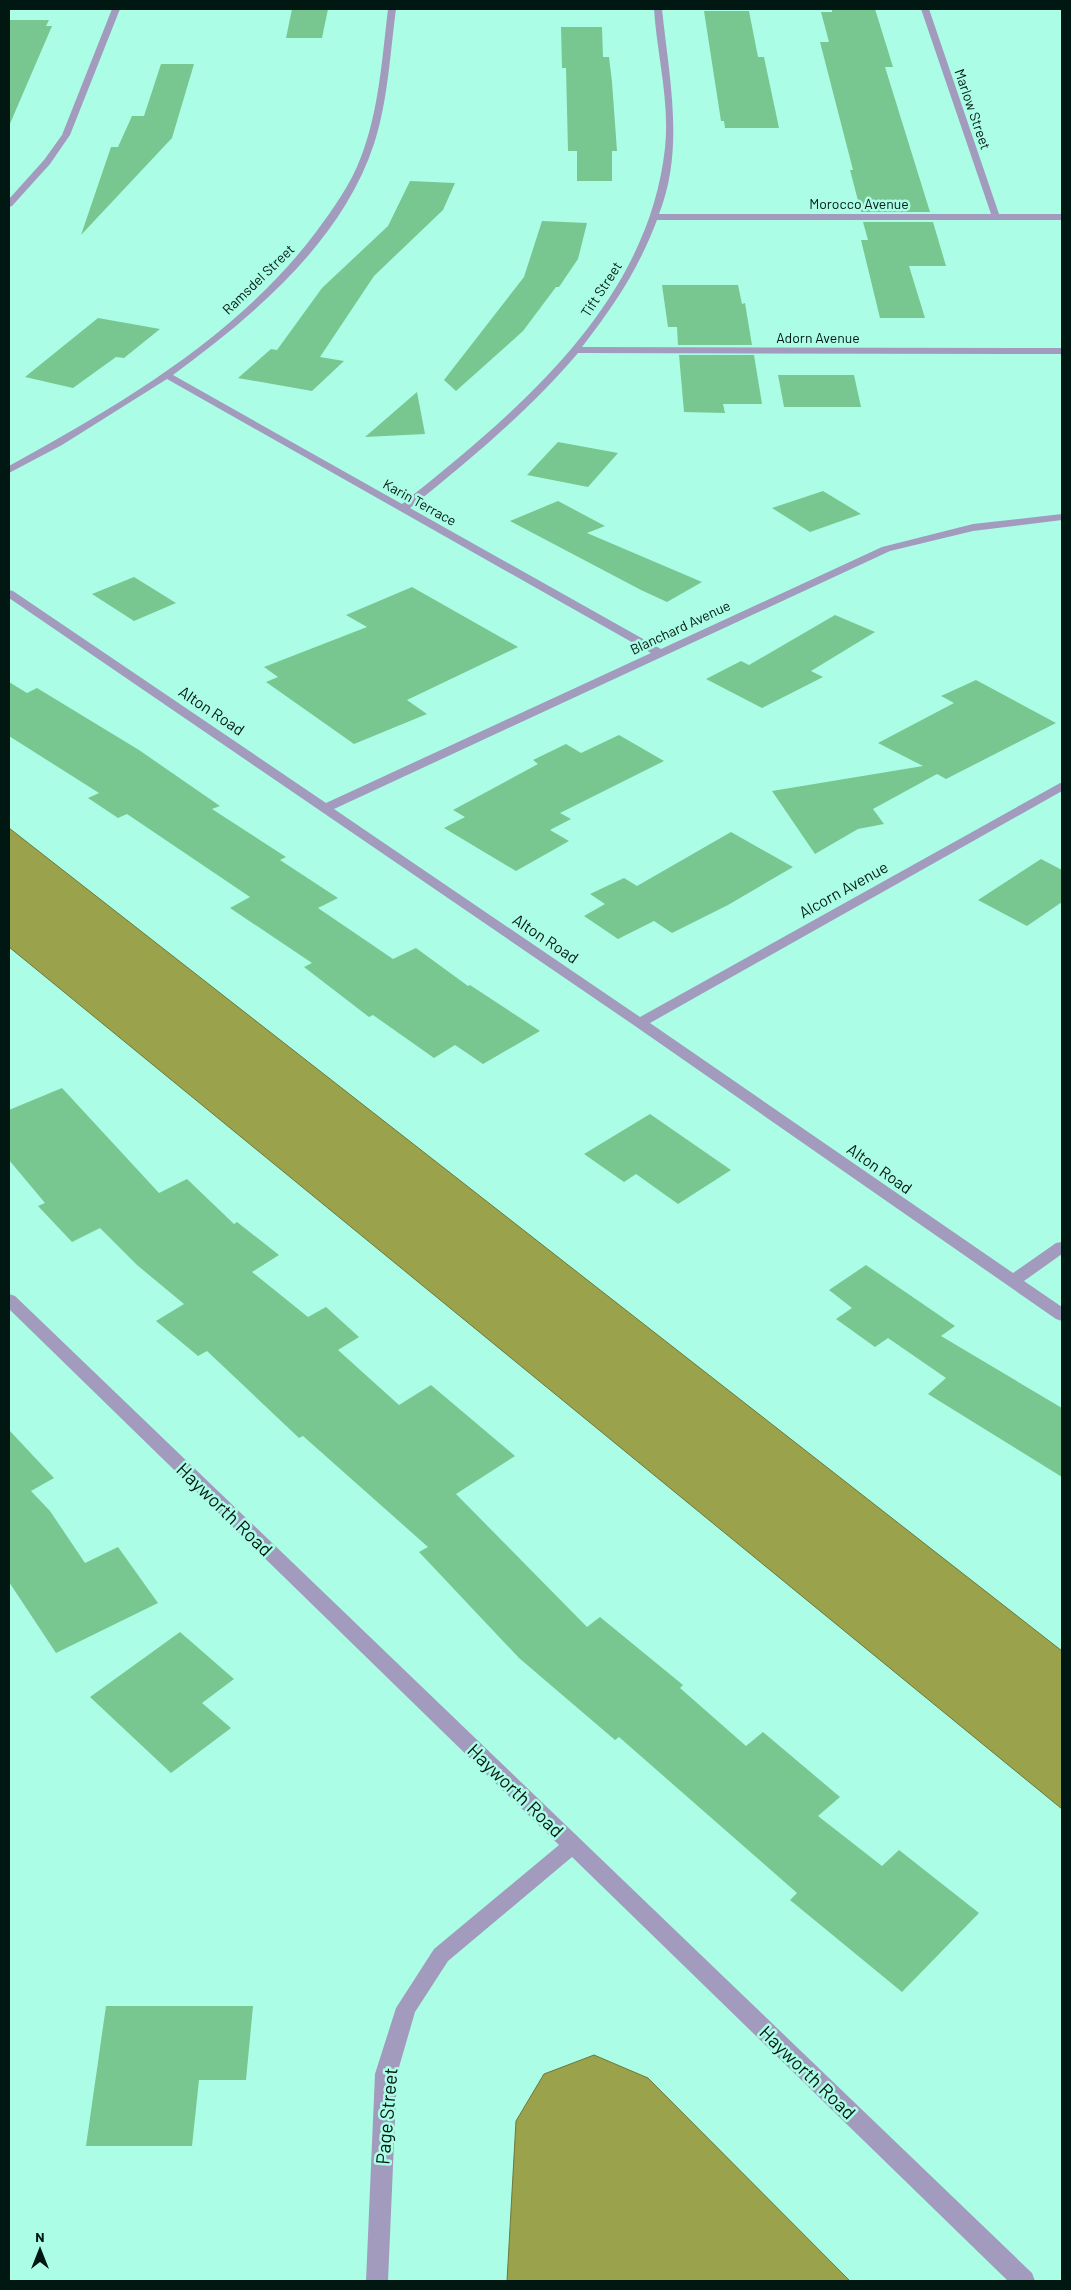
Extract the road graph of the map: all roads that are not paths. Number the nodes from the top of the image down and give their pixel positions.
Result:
1 (116, 9) edge
2 (392, 9) edge
3 (658, 9) edge
4 (925, 9) edge
5 (9, 204) edge
6 (655, 217) junction
7 (996, 217) junction
8 (1062, 217) edge
9 (574, 350) junction
10 (1062, 351) edge
11 (166, 375) junction
12 (9, 470) edge
13 (402, 509) junction
14 (1062, 517) edge
15 (9, 593) edge
16 (660, 653) junction
17 (1062, 786) edge
18 (325, 808) junction
19 (640, 1023) junction
20 (1062, 1247) edge
21 (1013, 1281) junction
22 (9, 1300) edge
23 (1062, 1315) edge
24 (573, 1845) junction
25 (377, 2281) edge
26 (1024, 2281) edge

1 - 5 street
2 - 11 street, Ramsdel Street
3 - 6 street, Tift Street
4 - 7 street, Marlow Street
6 - 7 street, Morocco Avenue
6 - 9 street, Tift Street
7 - 8 street, Morocco Avenue
9 - 10 street, Adorn Avenue
9 - 13 street, Tift Street
11 - 12 street, Ramsdel Street
11 - 13 street, Karin Terrace
13 - 16 street, Karin Terrace
14 - 16 street, Blanchard Avenue
15 - 18 street, Alton Road
16 - 18 street, Blanchard Avenue
17 - 19 street, Alcorn Avenue
18 - 19 street, Alton Road
19 - 21 street, Alton Road
20 - 21 street
21 - 23 street, Alton Road
22 - 24 street, Hayworth Road
24 - 25 street, Page Street
24 - 26 street, Hayworth Road

